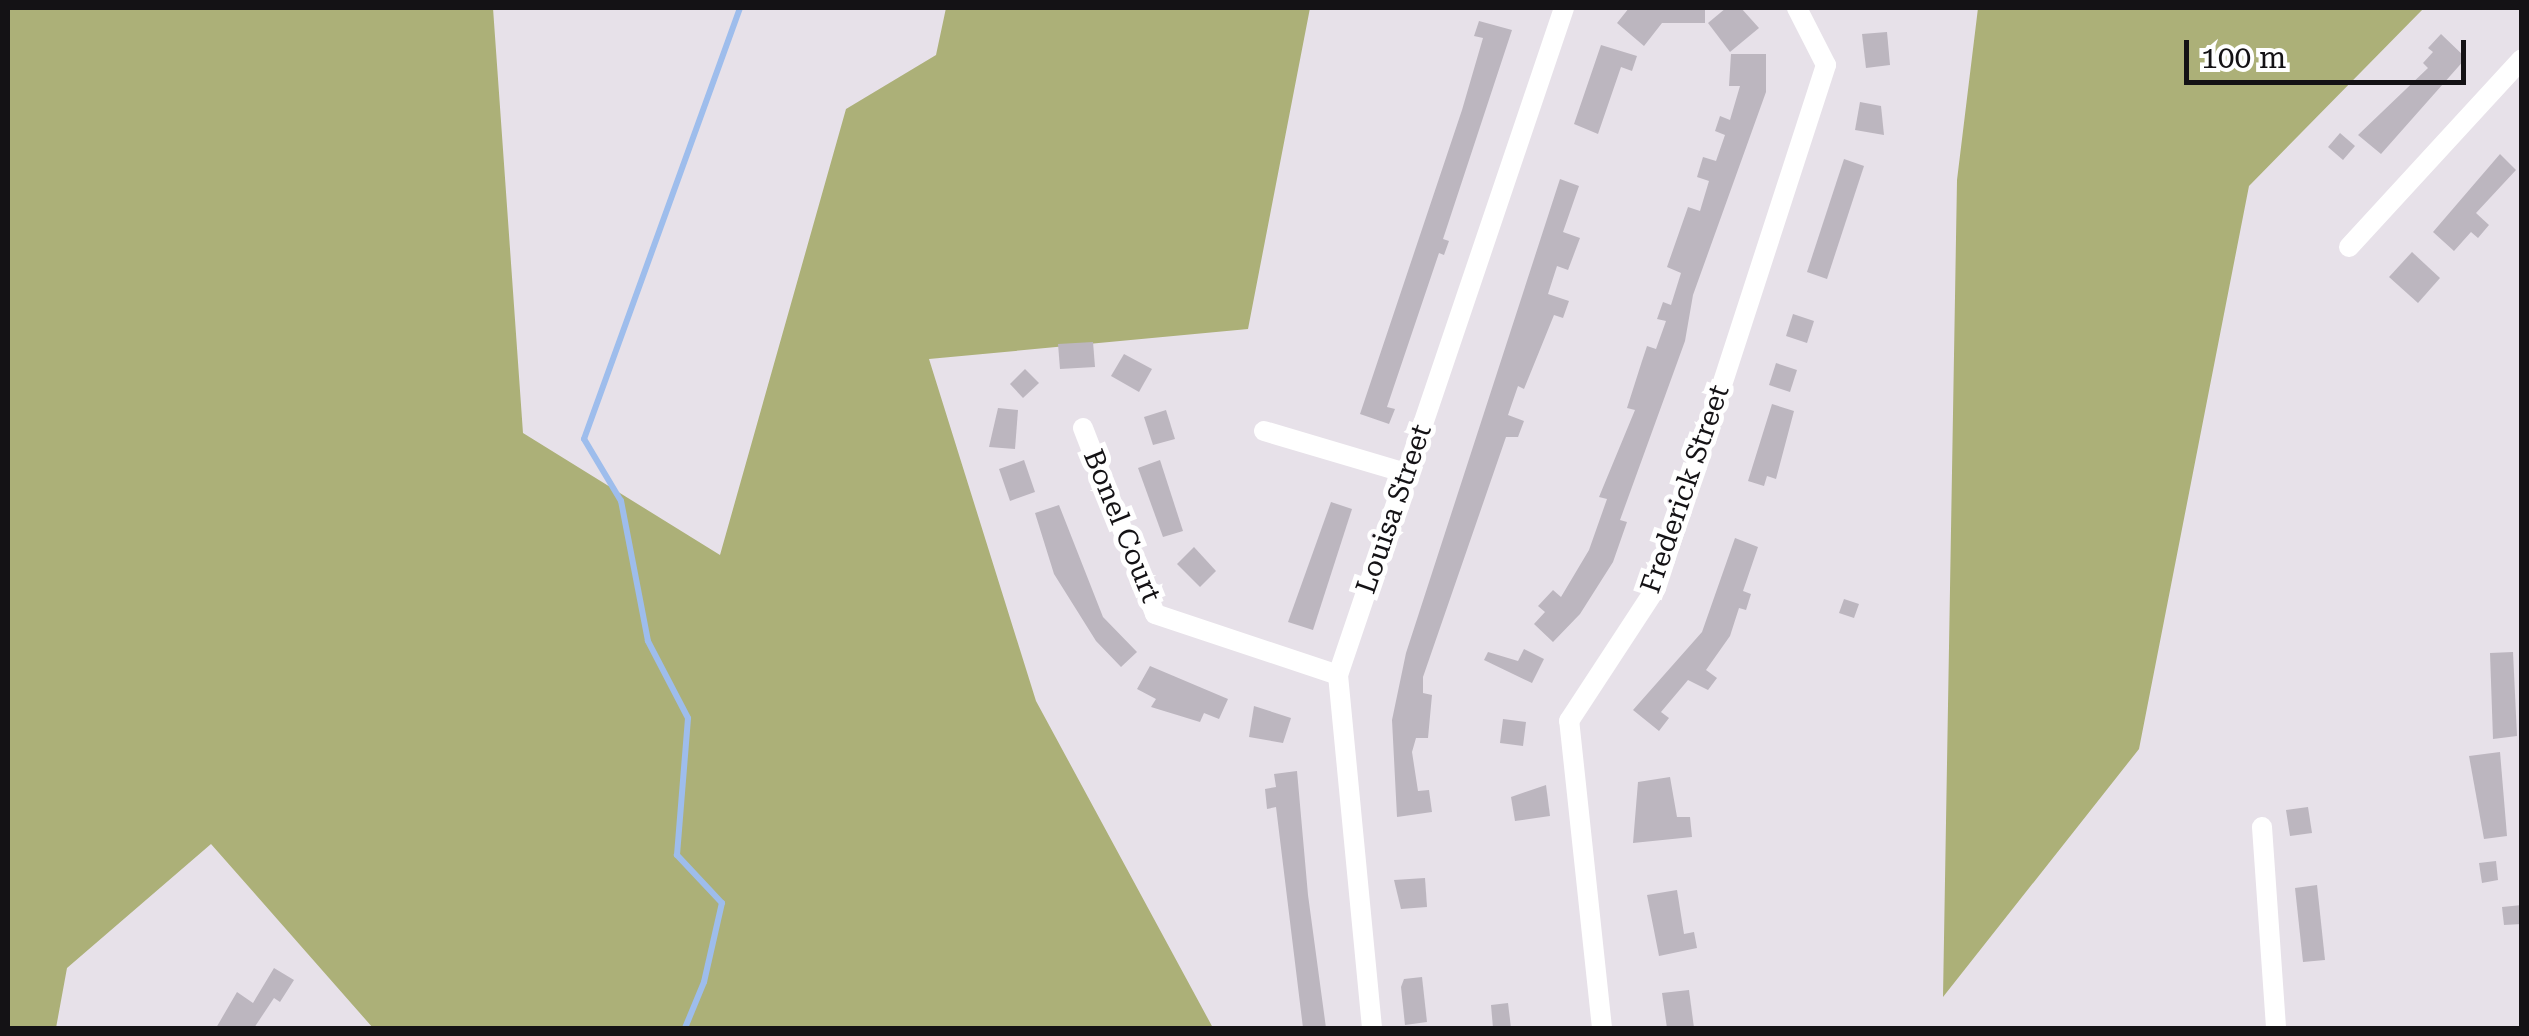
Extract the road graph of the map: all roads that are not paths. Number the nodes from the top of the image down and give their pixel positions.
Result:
1 (1564, 8) edge
2 (1797, 8) edge
3 (2522, 59) edge
4 (2349, 248) dead end
5 (1083, 428) dead end
6 (1264, 431) dead end
7 (1406, 473) junction
8 (1338, 675) junction
9 (2262, 827) dead end
10 (1372, 1028) edge
11 (1602, 1028) edge
12 (2276, 1028) edge

1 - 7 street, Louisa Street
2 - 11 street, Frederick Street
3 - 4 street
5 - 8 street, Bonel Court
6 - 7 street
7 - 8 street, Louisa Street
8 - 10 street, Louisa Street
9 - 12 street

